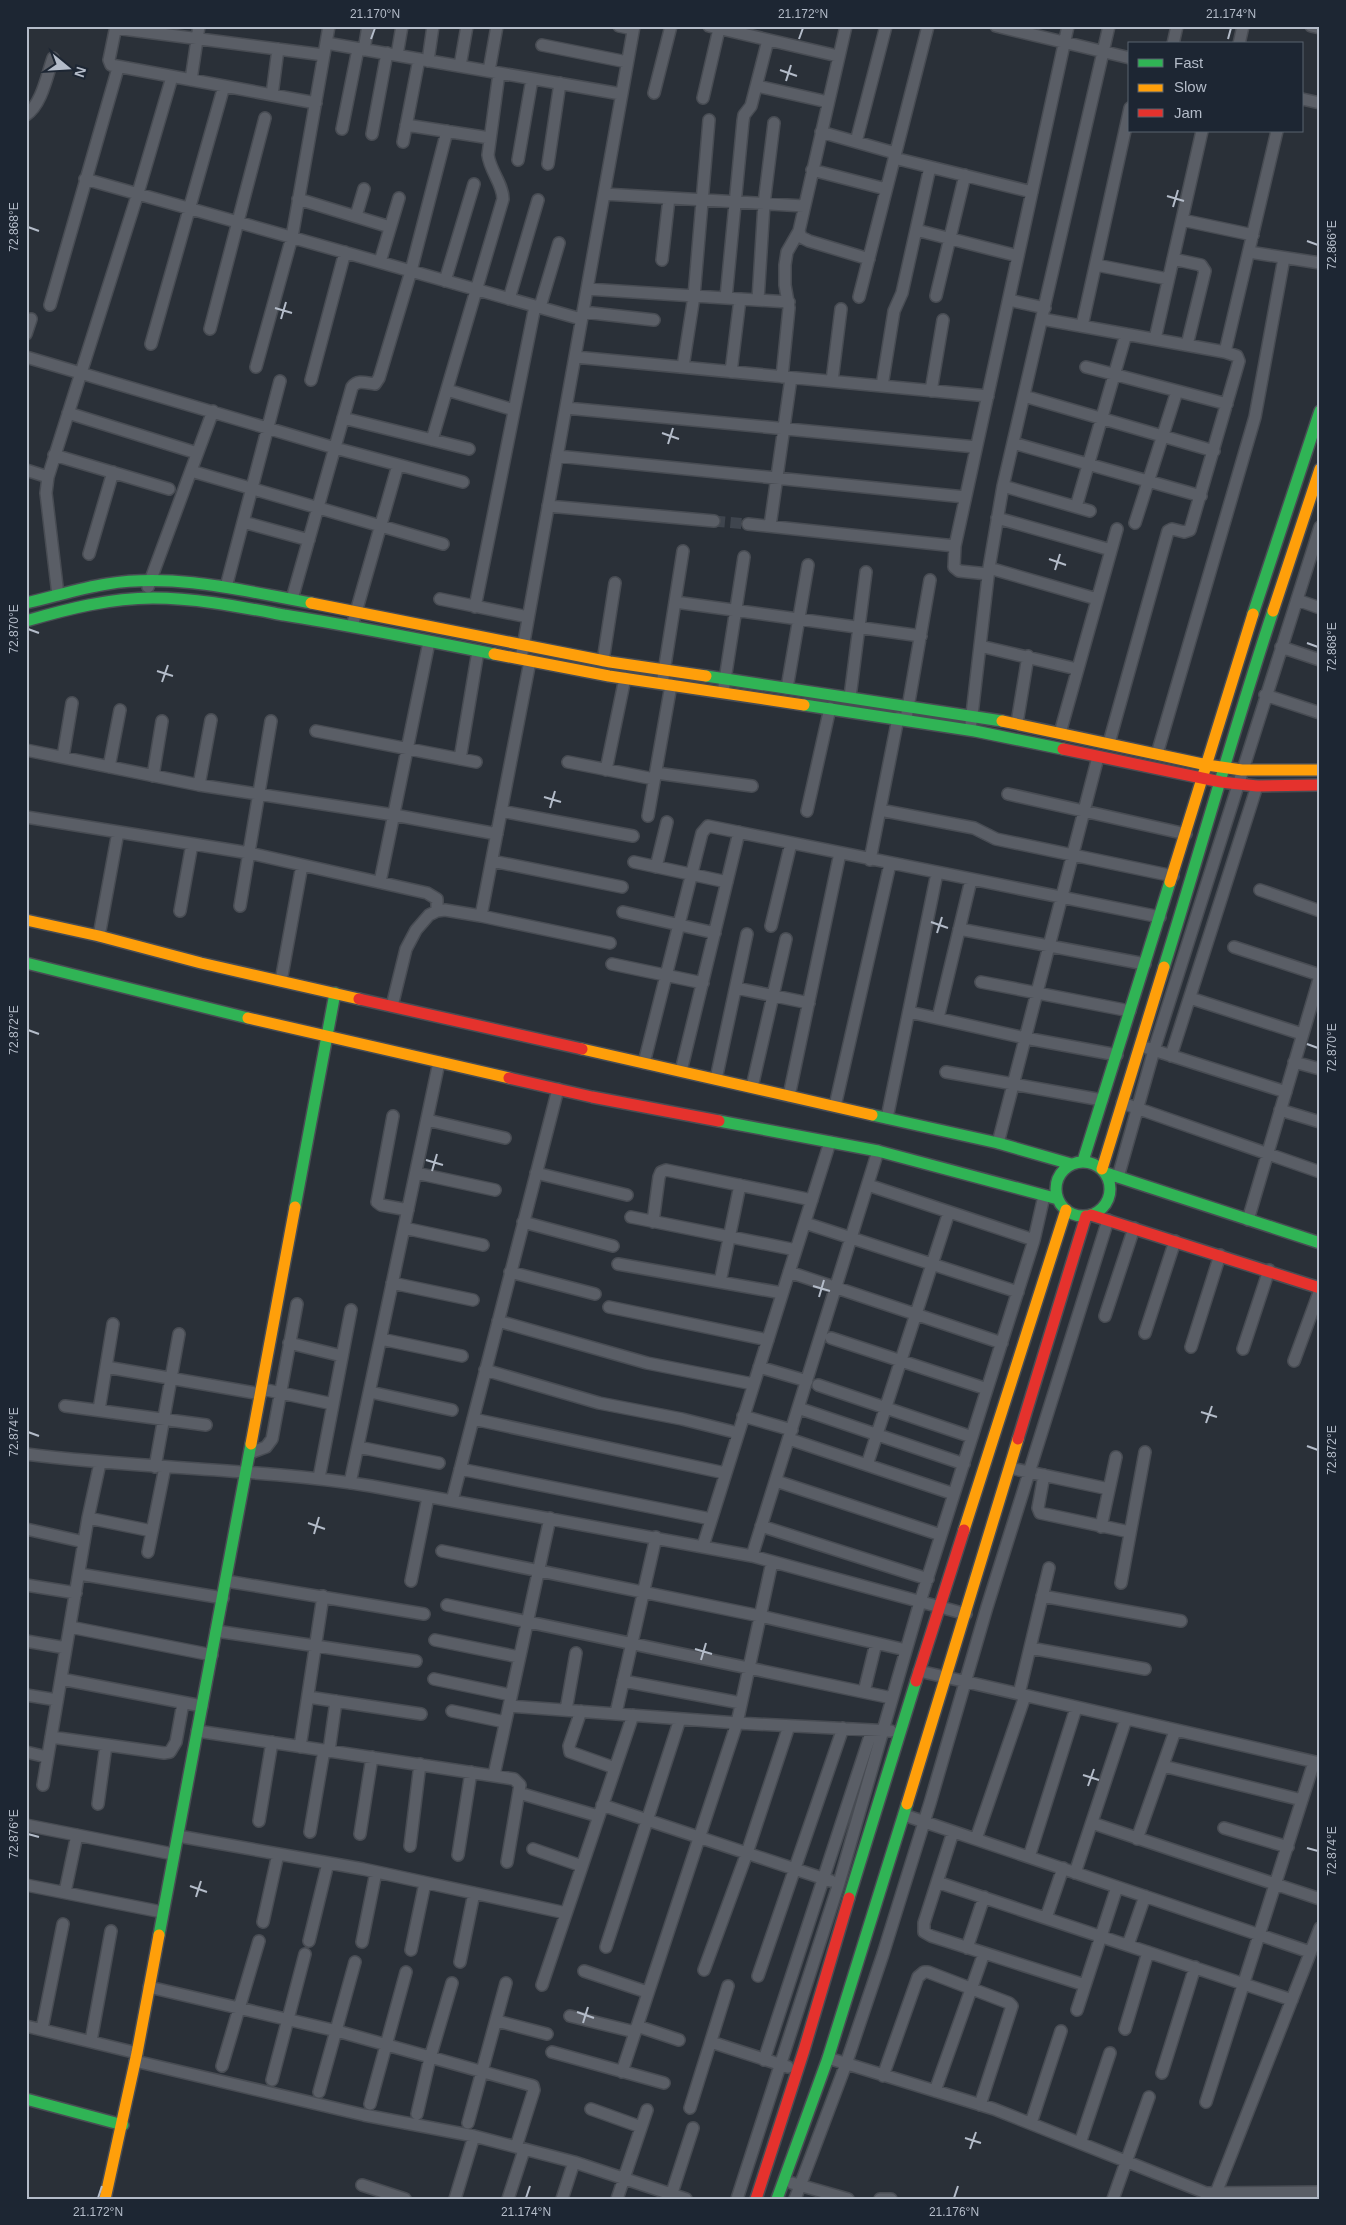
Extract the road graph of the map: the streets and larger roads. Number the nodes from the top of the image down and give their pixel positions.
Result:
1 (329, 26) edge
2 (368, 26) edge
3 (402, 26) edge
4 (433, 26) edge
5 (467, 26) edge
6 (497, 26) edge
7 (619, 26) edge
8 (672, 26) edge
9 (846, 26) edge
10 (886, 26) edge
11 (928, 26) edge
12 (997, 26) edge
13 (1068, 26) edge
14 (1109, 26) edge
15 (1177, 26) edge
16 (1243, 26) edge
17 (1311, 26) edge
18 (116, 27) edge
19 (714, 27) edge
20 (634, 28) edge
21 (1320, 28) edge
22 (198, 32) edge
23 (768, 40) junction
24 (1065, 42) junction
25 (1174, 42) edge
26 (1239, 42) edge
27 (326, 43) junction
28 (542, 45) dead end
29 (278, 49) junction
30 (361, 49) junction
31 (1104, 52) junction
32 (392, 54) junction
33 (324, 56) junction
34 (838, 56) junction
35 (53, 58) dead end
36 (1128, 58) edge
37 (423, 60) junction
38 (627, 62) junction
39 (460, 66) junction
40 (118, 68) junction
41 (494, 72) junction
42 (172, 77) junction
43 (532, 78) junction
44 (192, 80) junction
45 (560, 83) junction
46 (224, 86) junction
47 (757, 86) junction
48 (654, 93) dead end
49 (622, 94) junction
50 (272, 95) junction
51 (703, 98) dead end
52 (1304, 99) edge
53 (828, 102) junction
54 (316, 103) junction
55 (1320, 103) edge
56 (26, 115) edge
57 (1128, 117) edge
58 (265, 118) dead end
59 (709, 120) dead end
60 (774, 123) dead end
61 (406, 125) junction
62 (342, 129) dead end
63 (447, 131) junction
64 (821, 132) junction
65 (1202, 132) edge
66 (1277, 132) edge
67 (372, 134) dead end
68 (490, 138) junction
69 (403, 142) dead end
70 (856, 142) junction
71 (895, 155) junction
72 (518, 160) dead end
73 (548, 164) dead end
74 (930, 167) junction
75 (812, 170) junction
76 (965, 176) junction
77 (84, 179) junction
78 (474, 184) dead end
79 (364, 189) dead end
80 (886, 189) junction
81 (1032, 192) junction
82 (138, 193) junction
83 (604, 194) junction
84 (399, 198) dead end
85 (669, 198) junction
86 (298, 199) junction
87 (538, 200) dead end
88 (704, 200) junction
89 (733, 202) junction
90 (764, 204) junction
91 (804, 206) junction
92 (188, 208) junction
93 (356, 216) junction
94 (1182, 220) junction
95 (237, 221) junction
96 (390, 227) junction
97 (916, 230) junction
98 (799, 232) junction
99 (1253, 236) junction
100 (292, 237) junction
101 (950, 239) junction
102 (559, 243) dead end
103 (345, 252) junction
104 (1249, 252) junction
105 (1018, 256) junction
106 (1284, 258) junction
107 (869, 259) junction
108 (1173, 259) junction
109 (662, 260) dead end
110 (380, 262) junction
111 (1320, 263) edge
112 (1096, 265) junction
113 (411, 271) junction
114 (1168, 279) junction
115 (445, 280) junction
116 (587, 289) junction
117 (477, 290) junction
118 (694, 296) junction
119 (936, 296) dead end
120 (860, 297) dead end
121 (726, 298) junction
122 (509, 299) junction
123 (740, 299) junction
124 (758, 300) junction
125 (1008, 300) junction
126 (789, 302) junction
127 (50, 305) dead end
128 (538, 307) junction
129 (841, 310) dead end
130 (1043, 314) junction
131 (582, 316) junction
132 (31, 319) dead end
133 (654, 320) dead end
134 (943, 320) dead end
135 (1082, 326) junction
136 (210, 329) dead end
137 (26, 334) edge
138 (1126, 334) junction
139 (1155, 339) junction
140 (151, 344) dead end
141 (1187, 345) junction
142 (1225, 352) junction
143 (575, 357) junction
144 (26, 358) edge
145 (1086, 366) dead end
146 (256, 367) dead end
147 (683, 368) junction
148 (82, 372) junction
149 (731, 372) junction
150 (1115, 374) junction
151 (786, 377) junction
152 (311, 380) dead end
153 (280, 381) dead end
154 (832, 381) junction
155 (882, 386) junction
156 (447, 390) junction
157 (931, 391) junction
158 (1177, 391) junction
159 (988, 396) junction
160 (1024, 396) junction
161 (1227, 404) junction
162 (566, 408) junction
163 (514, 410) junction
164 (213, 411) junction
165 (1320, 411) edge
166 (68, 413) junction
167 (343, 418) junction
168 (1102, 419) junction
169 (268, 428) junction
170 (784, 429) junction
171 (1163, 436) junction
172 (432, 440) junction
173 (1013, 443) junction
174 (976, 446) junction
175 (335, 448) junction
176 (469, 449) dead end
177 (1214, 451) junction
178 (198, 453) junction
179 (54, 455) junction
180 (557, 456) junction
181 (398, 464) junction
182 (1089, 464) junction
183 (1320, 469) edge
184 (26, 470) edge
185 (191, 471) junction
186 (113, 472) junction
187 (48, 477) junction
188 (777, 479) junction
189 (1149, 481) junction
190 (463, 482) dead end
191 (1003, 486) junction
192 (169, 489) dead end
193 (252, 489) junction
194 (1201, 496) junction
195 (966, 497) junction
196 (318, 506) junction
197 (548, 506) junction
198 (1076, 507) junction
199 (1090, 511) dead end
200 (997, 518) junction
201 (714, 520) tunnel mouth
202 (243, 522) junction
203 (1135, 523) dead end
204 (748, 524) tunnel mouth
205 (381, 525) junction
206 (770, 526) junction
207 (1320, 527) edge
208 (1117, 529) dead end
209 (309, 540) junction
210 (443, 544) dead end
211 (955, 546) junction
212 (1111, 550) junction
213 (683, 551) dead end
214 (89, 554) dead end
215 (1315, 556) edge
216 (744, 557) dead end
217 (808, 565) dead end
218 (988, 571) junction
219 (866, 572) dead end
220 (930, 580) dead end
221 (150, 581) junction
222 (616, 583) dead end
223 (226, 587) junction
224 (58, 595) junction
225 (144, 598) junction
226 (292, 599) junction
227 (440, 599) dead end
228 (1097, 599) junction
229 (1296, 600) junction
230 (675, 602) junction
231 (26, 604) edge
232 (475, 607) junction
233 (1320, 608) edge
234 (736, 610) junction
235 (356, 611) junction
236 (528, 618) junction
237 (799, 619) junction
238 (26, 621) edge
239 (352, 626) junction
240 (859, 627) junction
241 (921, 636) junction
242 (429, 642) junction
243 (524, 645) junction
244 (980, 646) junction
245 (1281, 648) junction
246 (478, 651) junction
247 (1028, 656) junction
248 (525, 660) junction
249 (1320, 660) edge
250 (603, 661) junction
251 (664, 670) junction
252 (1077, 670) junction
253 (625, 678) junction
254 (725, 679) junction
255 (667, 684) junction
256 (787, 688) junction
257 (723, 692) junction
258 (1265, 695) junction
259 (850, 697) junction
260 (72, 703) dead end
261 (909, 705) junction
262 (830, 708) junction
263 (120, 710) dead end
264 (1320, 713) edge
265 (972, 714) junction
266 (902, 718) junction
267 (211, 720) dead end
268 (162, 721) dead end
269 (272, 721) dead end
270 (1017, 724) junction
271 (971, 730) junction
272 (316, 731) dead end
273 (1060, 733) junction
274 (1109, 744) junction
275 (26, 750) edge
276 (407, 750) junction
277 (1157, 754) junction
278 (63, 757) junction
279 (1098, 757) junction
280 (460, 759) junction
281 (476, 762) dead end
282 (568, 762) dead end
283 (1207, 765) junction
284 (109, 767) junction
285 (1225, 768) junction
286 (606, 770) junction
287 (1242, 770) junction
288 (1320, 770) edge
289 (152, 776) junction
290 (655, 776) junction
291 (1203, 779) junction
292 (1221, 782) junction
293 (1237, 784) junction
294 (199, 785) junction
295 (1320, 785) edge
296 (752, 786) dead end
297 (1257, 786) junction
298 (258, 794) junction
299 (1008, 794) dead end
300 (880, 810) junction
301 (501, 811) junction
302 (807, 811) dead end
303 (1085, 812) junction
304 (394, 814) junction
305 (648, 816) dead end
306 (26, 817) edge
307 (667, 822) dead end
308 (118, 832) junction
309 (740, 832) junction
310 (497, 834) junction
311 (1186, 834) junction
312 (633, 836) dead end
313 (791, 843) junction
314 (192, 844) junction
315 (840, 853) junction
316 (249, 854) junction
317 (1073, 855) junction
318 (870, 860) junction
319 (492, 861) junction
320 (634, 862) dead end
321 (890, 864) junction
322 (302, 865) junction
323 (656, 867) junction
324 (937, 873) junction
325 (692, 874) junction
326 (1173, 876) junction
327 (971, 880) junction
328 (380, 882) junction
329 (727, 882) junction
330 (622, 887) dead end
331 (1260, 890) dead end
332 (1062, 898) junction
333 (240, 906) dead end
334 (1320, 910) edge
335 (437, 911) junction
336 (180, 912) dead end
337 (623, 912) dead end
338 (481, 916) junction
339 (1160, 917) junction
340 (26, 920) edge
341 (679, 925) junction
342 (771, 926) dead end
343 (959, 928) junction
344 (715, 933) junction
345 (747, 934) dead end
346 (98, 936) junction
347 (786, 939) dead end
348 (610, 943) dead end
349 (1050, 946) junction
350 (1234, 947) dead end
351 (26, 963) edge
352 (612, 964) dead end
353 (1145, 964) junction
354 (666, 975) junction
355 (1320, 976) edge
356 (280, 981) junction
357 (981, 982) dead end
358 (703, 983) junction
359 (736, 988) junction
360 (335, 993) junction
361 (1037, 993) junction
362 (773, 996) junction
363 (1190, 998) junction
364 (809, 1003) junction
365 (392, 1006) junction
366 (1130, 1011) junction
367 (909, 1012) junction
368 (1314, 1016) edge
369 (938, 1018) junction
370 (1302, 1034) junction
371 (327, 1037) junction
372 (1025, 1038) junction
373 (1140, 1046) junction
374 (1154, 1050) junction
375 (1117, 1055) junction
376 (1171, 1056) junction
377 (439, 1062) junction
378 (1294, 1062) junction
379 (644, 1063) junction
380 (1320, 1069) edge
381 (681, 1072) junction
382 (946, 1072) dead end
383 (716, 1079) junction
384 (1013, 1084) junction
385 (752, 1087) junction
386 (558, 1089) junction
387 (1286, 1092) junction
388 (789, 1096) junction
389 (1102, 1100) junction
390 (1122, 1103) junction
391 (835, 1106) junction
392 (1138, 1108) junction
393 (1280, 1110) junction
394 (393, 1116) dead end
395 (887, 1118) junction
396 (427, 1120) junction
397 (1320, 1122) edge
398 (506, 1138) dead end
399 (830, 1142) junction
400 (998, 1143) junction
401 (878, 1151) junction
402 (1268, 1152) junction
403 (1083, 1161) junction
404 (1071, 1164) junction
405 (1104, 1171) junction
406 (1320, 1172) edge
407 (416, 1173) junction
408 (536, 1173) junction
409 (1118, 1177) junction
410 (740, 1185) junction
411 (868, 1185) junction
412 (495, 1190) dead end
413 (627, 1196) dead end
414 (1044, 1196) junction
415 (1058, 1199) junction
416 (812, 1200) junction
417 (408, 1210) junction
418 (1066, 1210) junction
419 (949, 1212) junction
420 (1089, 1215) junction
421 (631, 1217) dead end
422 (1108, 1220) junction
423 (1248, 1220) junction
424 (523, 1222) junction
425 (653, 1222) junction
426 (805, 1223) junction
427 (404, 1228) junction
428 (1134, 1228) junction
429 (729, 1237) junction
430 (851, 1239) junction
431 (1034, 1240) junction
432 (1175, 1242) junction
433 (1320, 1243) edge
434 (483, 1244) dead end
435 (612, 1246) dead end
436 (796, 1250) junction
437 (1220, 1255) junction
438 (618, 1264) dead end
439 (931, 1266) junction
440 (1269, 1270) junction
441 (510, 1272) junction
442 (789, 1272) junction
443 (720, 1282) junction
444 (392, 1283) junction
445 (836, 1288) junction
446 (1320, 1289) edge
447 (1018, 1292) junction
448 (782, 1293) junction
449 (595, 1294) dead end
450 (473, 1300) dead end
451 (296, 1304) dead end
452 (609, 1307) dead end
453 (351, 1310) dead end
454 (916, 1314) junction
455 (1105, 1316) dead end
456 (498, 1321) junction
457 (112, 1324) dead end
458 (1145, 1333) dead end
459 (179, 1334) dead end
460 (831, 1338) dead end
461 (381, 1339) junction
462 (768, 1340) junction
463 (289, 1343) junction
464 (1002, 1343) junction
465 (1191, 1347) dead end
466 (1243, 1349) dead end
467 (342, 1356) junction
468 (462, 1356) dead end
469 (900, 1361) junction
470 (1294, 1361) dead end
471 (106, 1367) junction
472 (759, 1367) junction
473 (485, 1370) junction
474 (170, 1380) junction
475 (812, 1383) junction
476 (753, 1384) junction
477 (987, 1389) junction
478 (261, 1391) junction
479 (370, 1392) junction
480 (280, 1393) junction
481 (333, 1404) junction
482 (65, 1406) dead end
483 (798, 1408) junction
484 (885, 1408) junction
485 (99, 1410) junction
486 (452, 1410) dead end
487 (743, 1416) junction
488 (163, 1419) junction
489 (473, 1419) junction
490 (206, 1425) dead end
491 (738, 1433) junction
492 (790, 1434) junction
493 (877, 1434) junction
494 (972, 1437) junction
495 (358, 1447) junction
496 (1145, 1452) dead end
497 (250, 1453) junction
498 (26, 1454) edge
499 (1116, 1457) dead end
500 (100, 1463) junction
501 (439, 1463) dead end
502 (964, 1464) junction
503 (867, 1465) junction
504 (160, 1467) junction
505 (1010, 1468) junction
506 (460, 1469) junction
507 (246, 1472) junction
508 (1028, 1472) junction
509 (725, 1473) junction
510 (1044, 1475) junction
511 (319, 1478) junction
512 (776, 1481) junction
513 (350, 1483) junction
514 (1109, 1489) junction
515 (954, 1494) junction
516 (428, 1496) junction
517 (452, 1501) junction
518 (88, 1518) junction
519 (550, 1518) junction
520 (711, 1519) junction
521 (762, 1526) junction
522 (1101, 1527) junction
523 (26, 1529) edge
524 (152, 1530) junction
525 (1130, 1532) junction
526 (941, 1535) junction
527 (656, 1537) junction
528 (84, 1542) junction
529 (703, 1546) junction
530 (442, 1551) dead end
531 (148, 1552) dead end
532 (752, 1556) junction
533 (772, 1562) junction
534 (1049, 1568) dead end
535 (538, 1570) junction
536 (79, 1574) junction
537 (928, 1579) junction
538 (226, 1580) junction
539 (410, 1581) dead end
540 (1121, 1583) dead end
541 (26, 1585) edge
542 (76, 1593) junction
543 (644, 1593) junction
544 (323, 1596) junction
545 (1042, 1596) junction
546 (223, 1598) junction
547 (920, 1602) junction
548 (447, 1605) dead end
549 (938, 1608) junction
550 (424, 1614) dead end
551 (966, 1614) junction
552 (760, 1616) junction
553 (1181, 1621) dead end
554 (527, 1623) junction
555 (70, 1627) junction
556 (216, 1631) junction
557 (436, 1640) dead end
558 (26, 1641) edge
559 (632, 1643) junction
560 (876, 1643) junction
561 (316, 1647) junction
562 (66, 1648) junction
563 (1030, 1648) junction
564 (906, 1650) junction
565 (576, 1653) dead end
566 (212, 1655) junction
567 (519, 1657) junction
568 (416, 1662) dead end
569 (749, 1667) junction
570 (1145, 1669) dead end
571 (919, 1671) junction
572 (946, 1677) junction
573 (61, 1679) junction
574 (434, 1679) dead end
575 (623, 1681) junction
576 (965, 1682) junction
577 (864, 1692) junction
578 (26, 1695) edge
579 (1022, 1695) junction
580 (308, 1697) junction
581 (892, 1698) junction
582 (57, 1700) junction
583 (510, 1700) junction
584 (336, 1701) junction
585 (182, 1703) junction
586 (741, 1703) junction
587 (202, 1706) junction
588 (1076, 1708) junction
589 (566, 1710) junction
590 (452, 1711) dead end
591 (581, 1711) junction
592 (421, 1714) dead end
593 (616, 1714) junction
594 (633, 1715) junction
595 (680, 1718) junction
596 (1126, 1719) junction
597 (505, 1722) junction
598 (737, 1723) junction
599 (789, 1726) junction
600 (843, 1728) junction
601 (872, 1730) junction
602 (884, 1730) junction
603 (197, 1731) junction
604 (900, 1731) junction
605 (1175, 1731) junction
606 (51, 1737) junction
607 (272, 1742) junction
608 (106, 1745) junction
609 (300, 1747) junction
610 (327, 1750) junction
611 (26, 1752) edge
612 (47, 1757) junction
613 (372, 1757) junction
614 (1317, 1763) edge
615 (420, 1764) junction
616 (1162, 1766) junction
617 (614, 1768) junction
618 (471, 1772) junction
619 (494, 1775) junction
620 (43, 1785) dead end
621 (519, 1793) junction
622 (1302, 1800) junction
623 (98, 1804) dead end
624 (600, 1811) junction
625 (904, 1815) junction
626 (648, 1820) junction
627 (259, 1821) dead end
628 (924, 1822) junction
629 (1092, 1824) junction
630 (26, 1825) edge
631 (1224, 1828) dead end
632 (310, 1832) dead end
633 (954, 1832) junction
634 (360, 1834) dead end
635 (77, 1835) junction
636 (178, 1836) junction
637 (699, 1837) junction
638 (976, 1839) junction
639 (1137, 1839) junction
640 (410, 1846) dead end
641 (1288, 1847) junction
642 (533, 1849) dead end
643 (747, 1853) junction
644 (173, 1854) junction
645 (278, 1854) junction
646 (458, 1855) dead end
647 (1028, 1857) junction
648 (328, 1862) junction
649 (507, 1862) dead end
650 (582, 1866) junction
651 (1063, 1868) junction
652 (795, 1869) junction
653 (376, 1872) junction
654 (1075, 1873) junction
655 (824, 1878) junction
656 (426, 1882) junction
657 (937, 1882) junction
658 (839, 1883) junction
659 (26, 1885) edge
660 (1276, 1885) junction
661 (1118, 1887) junction
662 (852, 1888) junction
663 (65, 1892) junction
664 (474, 1893) junction
665 (1145, 1896) junction
666 (984, 1897) junction
667 (1320, 1899) edge
668 (162, 1912) junction
669 (566, 1913) junction
670 (1046, 1918) junction
671 (263, 1922) dead end
672 (63, 1924) dead end
673 (1320, 1928) edge
674 (111, 1931) dead end
675 (1260, 1935) junction
676 (1101, 1936) junction
677 (259, 1941) dead end
678 (309, 1941) dead end
679 (362, 1942) dead end
680 (1128, 1946) junction
681 (606, 1947) dead end
682 (968, 1948) junction
683 (411, 1950) dead end
684 (1148, 1952) junction
685 (1310, 1952) junction
686 (984, 1953) junction
687 (305, 1954) dead end
688 (355, 1962) dead end
689 (460, 1962) dead end
690 (1194, 1967) junction
691 (704, 1970) dead end
692 (406, 1972) dead end
693 (584, 1972) dead end
694 (758, 1976) dead end
695 (452, 1983) dead end
696 (506, 1983) dead end
697 (1244, 1984) junction
698 (542, 1985) dead end
699 (728, 1986) dead end
700 (1085, 1986) junction
701 (149, 1987) junction
702 (972, 1988) junction
703 (647, 1992) junction
704 (1292, 2000) junction
705 (240, 2008) junction
706 (1076, 2010) dead end
707 (570, 2016) dead end
708 (288, 2019) junction
709 (497, 2021) junction
710 (26, 2026) edge
711 (636, 2029) junction
712 (1125, 2029) dead end
713 (42, 2030) junction
714 (337, 2031) junction
715 (1061, 2031) dead end
716 (547, 2034) dead end
717 (679, 2040) dead end
718 (91, 2041) junction
719 (711, 2042) junction
720 (386, 2044) junction
721 (552, 2052) dead end
722 (1110, 2053) dead end
723 (136, 2057) junction
724 (430, 2058) junction
725 (828, 2058) junction
726 (764, 2060) junction
727 (846, 2064) junction
728 (781, 2065) junction
729 (222, 2066) dead end
730 (483, 2070) junction
731 (796, 2070) junction
732 (622, 2072) junction
733 (1162, 2073) dead end
734 (882, 2076) junction
735 (272, 2080) dead end
736 (664, 2084) dead end
737 (935, 2091) junction
738 (319, 2092) dead end
739 (1149, 2097) dead end
740 (26, 2099) edge
741 (1206, 2102) dead end
742 (370, 2104) dead end
743 (980, 2105) junction
744 (690, 2108) dead end
745 (591, 2109) dead end
746 (647, 2110) dead end
747 (417, 2114) dead end
748 (468, 2123) dead end
749 (1031, 2123) junction
750 (123, 2125) junction
751 (641, 2127) junction
752 (692, 2128) dead end
753 (474, 2136) junction
754 (1080, 2143) junction
755 (520, 2148) junction
756 (574, 2162) junction
757 (1127, 2162) junction
758 (624, 2178) junction
759 (784, 2181) junction
760 (362, 2185) dead end
761 (799, 2185) junction
762 (1320, 2192) edge
763 (1216, 2193) junction
764 (670, 2196) edge
765 (105, 2199) edge
766 (405, 2199) edge
767 (455, 2199) edge
768 (508, 2199) edge
769 (562, 2199) edge
770 (617, 2199) edge
771 (686, 2199) edge
772 (737, 2199) edge
773 (756, 2199) edge
774 (777, 2199) edge
775 (795, 2199) edge
776 (848, 2199) edge
777 (880, 2199) edge
778 (890, 2199) edge
779 (1113, 2199) edge

1 - 27 street
2 - 30 street
3 - 32 street
4 - 37 street
5 - 39 street
6 - 41 street
7 - 20 street
8 - 48 street
9 - 34 street
10 - 70 street
11 - 71 street
12 - 24 street
13 - 24 street
14 - 31 street
15 - 25 street
16 - 26 street
17 - 21 street
18 - 22 street
18 - 40 street
19 - 23 street
19 - 51 street
20 - 38 street
22 - 29 street
22 - 44 street
23 - 34 street
23 - 47 street
24 - 31 street
24 - 81 street
27 - 30 street
27 - 33 street
28 - 38 street
29 - 33 street
29 - 50 street
30 - 32 street
30 - 62 street
31 - 36 street
31 - 130 street
32 - 37 street
32 - 67 street
33 - 54 street
34 - 53 street
35 - 56 street
37 - 39 street
37 - 61 street
38 - 49 street
39 - 41 street
40 - 42 street
40 - 77 street
41 - 43 street
41 - 68 street
42 - 44 street
42 - 82 street
43 - 45 street
43 - 72 street
44 - 46 street
45 - 49 street
45 - 73 street
46 - 50 street
46 - 92 street
47 - 53 street
47 - 89 street
49 - 83 street
50 - 54 street
52 - 55 street
53 - 64 street
54 - 86 street
57 - 112 street
58 - 95 street
59 - 88 street
60 - 90 street
61 - 63 street
61 - 69 street
63 - 68 street
63 - 113 street
64 - 70 street
64 - 75 street
65 - 94 street
66 - 99 street
68 - 117 street
70 - 71 street
71 - 74 street
71 - 80 street
74 - 76 street
74 - 97 street
75 - 80 street
75 - 91 street
76 - 81 street
76 - 101 street
77 - 82 street
77 - 127 street
78 - 115 street
79 - 93 street
80 - 107 street
81 - 105 street
82 - 92 street
82 - 148 street
83 - 85 street
83 - 116 street
84 - 96 street
85 - 88 street
85 - 109 street
86 - 93 street
86 - 100 street
87 - 122 street
88 - 89 street
88 - 118 street
89 - 90 street
89 - 121 street
90 - 91 street
90 - 124 street
91 - 98 street
92 - 95 street
92 - 140 street
93 - 96 street
94 - 99 street
94 - 108 street
95 - 100 street
95 - 136 street
96 - 110 street
97 - 101 street
97 - 155 street
98 - 107 street
98 - 126 street
99 - 104 street
100 - 103 street
100 - 146 street
101 - 105 street
101 - 119 street
102 - 128 street
103 - 110 street
103 - 152 street
104 - 106 street
104 - 142 street
105 - 125 street
106 - 111 street
106 - 277 street
107 - 120 street
108 - 114 street
108 - 141 street
110 - 113 street
112 - 114 street
112 - 135 street
113 - 115 street
113 - 167 street
114 - 139 street
115 - 117 street
116 - 118 street
116 - 131 street
117 - 122 street
117 - 156 street
118 - 121 street
118 - 147 street
121 - 123 street
122 - 128 street
123 - 124 street
123 - 149 street
124 - 126 street
125 - 130 street
125 - 159 street
126 - 151 street
128 - 131 street
128 - 163 street
129 - 154 street
130 - 135 street
130 - 160 street
131 - 133 street
131 - 143 street
132 - 137 street
134 - 157 street
135 - 138 street
138 - 139 street
138 - 150 street
139 - 141 street
141 - 142 street
142 - 161 street
143 - 147 street
143 - 162 street
144 - 148 street
145 - 150 street
147 - 149 street
148 - 164 street
148 - 166 street
149 - 151 street
150 - 158 street
150 - 168 street
151 - 154 street
151 - 170 street
153 - 169 street
154 - 155 street
155 - 157 street
156 - 163 street
156 - 172 street
157 - 159 street
158 - 161 street
158 - 171 street
159 - 174 street
160 - 168 street
160 - 173 street
161 - 177 street
162 - 170 street
162 - 180 street
163 - 232 street
164 - 169 street
164 - 178 street
165 - 283 street
166 - 178 street
166 - 179 street
167 - 172 street
167 - 175 street
168 - 171 street
168 - 182 street
169 - 175 street
169 - 193 street
170 - 174 street
170 - 188 street
171 - 177 street
171 - 189 street
172 - 176 street
173 - 182 street
173 - 191 street
174 - 195 street
175 - 181 street
175 - 196 street
177 - 194 street
178 - 185 street
179 - 186 street
179 - 187 street
180 - 188 street
180 - 197 street
181 - 190 street
181 - 205 street
182 - 189 street
182 - 198 street
183 - 285 street
184 - 187 street
185 - 193 street
185 - 221 street
186 - 192 street
186 - 214 street
187 - 224 street
188 - 195 street
188 - 206 street
189 - 194 street
189 - 203 street
191 - 198 street
191 - 200 street
193 - 196 street
193 - 202 street
194 - 274 street
195 - 211 street
196 - 205 street
196 - 209 street
197 - 201 street
197 - 236 street
198 - 199 street
200 - 212 street
200 - 218 street
202 - 209 street
202 - 223 street
204 - 206 street
205 - 210 street
205 - 235 street
206 - 211 street
207 - 215 street
208 - 212 street
209 - 226 street
211 - 218 street
212 - 228 street
213 - 230 street
215 - 229 street
216 - 234 street
217 - 237 street
218 - 228 street
218 - 244 street
219 - 240 street
220 - 241 street
221 - 223 street
221 - 224 street
221 - 225 street
222 - 250 street
223 - 226 street
224 - 231 street
225 - 238 street
225 - 239 street
226 - 235 street
227 - 232 street
228 - 252 street
229 - 233 street
229 - 245 street
230 - 234 street
230 - 251 street
232 - 236 street
234 - 237 street
234 - 254 street
235 - 239 street
235 - 243 street
236 - 243 street
237 - 240 street
237 - 256 street
239 - 242 street
240 - 241 street
240 - 259 street
241 - 261 street
242 - 246 street
242 - 276 street
243 - 248 street
243 - 250 street
244 - 247 street
244 - 265 street
245 - 249 street
245 - 258 street
246 - 248 street
246 - 280 street
247 - 252 street
247 - 270 street
248 - 253 street
248 - 301 street
250 - 251 street
251 - 254 street
251 - 255 street
252 - 273 street
253 - 255 street
253 - 286 street
254 - 256 street
254 - 257 street
255 - 257 street
255 - 290 street
256 - 259 street
257 - 262 street
258 - 264 street
258 - 287 street
259 - 261 street
260 - 278 street
261 - 265 street
261 - 266 street
262 - 266 street
262 - 302 street
263 - 284 street
265 - 270 street
265 - 271 street
266 - 271 street
266 - 300 street
267 - 294 street
268 - 289 street
269 - 298 street
270 - 273 street
271 - 279 street
272 - 276 street
273 - 274 street
274 - 277 street
275 - 278 street
276 - 280 street
276 - 304 street
277 - 283 street
278 - 284 street
279 - 291 street
279 - 303 street
280 - 281 street
282 - 286 street
283 - 285 street
283 - 291 street
284 - 289 street
285 - 287 street
285 - 292 street
286 - 290 street
287 - 288 street
287 - 293 street
289 - 294 street
290 - 296 street
290 - 305 street
291 - 292 street
291 - 311 street
292 - 293 street
292 - 373 street
293 - 297 street
293 - 374 street
294 - 298 street
295 - 297 street
297 - 363 street
298 - 304 street
298 - 316 street
299 - 303 street
300 - 317 street
300 - 318 street
301 - 310 street
301 - 312 street
303 - 311 street
303 - 317 street
304 - 310 street
304 - 328 street
306 - 308 street
307 - 323 street
308 - 314 street
308 - 346 street
309 - 313 street
309 - 325 street
309 - 329 street
310 - 319 street
311 - 326 street
313 - 315 street
313 - 342 street
314 - 316 street
314 - 336 street
315 - 318 street
315 - 364 street
316 - 322 street
316 - 333 street
317 - 326 street
317 - 332 street
318 - 321 street
319 - 330 street
319 - 338 street
320 - 323 street
321 - 324 street
321 - 391 street
322 - 328 street
322 - 356 street
323 - 325 street
324 - 327 street
324 - 367 street
325 - 329 street
325 - 341 street
326 - 339 street
327 - 332 street
327 - 343 street
328 - 335 street
329 - 344 street
331 - 334 street
332 - 339 street
332 - 349 street
335 - 338 street
335 - 365 street
337 - 341 street
338 - 348 street
339 - 353 street
340 - 346 street
341 - 344 street
341 - 354 street
343 - 349 street
343 - 369 street
344 - 358 street
345 - 359 street
346 - 356 street
347 - 362 street
349 - 353 street
349 - 361 street
350 - 355 street
351 - 371 street
352 - 354 street
353 - 366 street
354 - 358 street
354 - 379 street
355 - 368 street
356 - 360 street
357 - 361 street
358 - 381 street
359 - 362 street
359 - 383 street
360 - 365 street
360 - 371 street
361 - 366 street
361 - 372 street
362 - 364 street
362 - 385 street
363 - 370 street
363 - 376 street
364 - 388 street
365 - 379 street
366 - 375 street
367 - 369 street
367 - 395 street
368 - 370 street
369 - 372 street
370 - 378 street
371 - 377 street
371 - 478 street
372 - 375 street
372 - 384 street
373 - 374 street
373 - 390 street
374 - 376 street
374 - 392 street
375 - 389 street
376 - 387 street
377 - 386 street
377 - 396 street
378 - 380 street
378 - 387 street
379 - 381 street
381 - 383 street
382 - 384 street
383 - 385 street
384 - 389 street
384 - 400 street
385 - 388 street
386 - 399 street
386 - 408 street
387 - 393 street
388 - 391 street
389 - 403 street
390 - 392 street
390 - 405 street
391 - 395 street
392 - 402 street
392 - 409 street
393 - 397 street
393 - 402 street
394 - 417 street
395 - 400 street
396 - 398 street
396 - 407 street
399 - 401 street
399 - 416 street
400 - 404 street
401 - 411 street
401 - 414 street
402 - 406 street
402 - 423 street
403 - 404 street
403 - 405 street
404 - 415 street
405 - 409 street
405 - 420 street
407 - 412 street
407 - 417 street
408 - 413 street
408 - 424 street
409 - 423 street
410 - 416 street
410 - 425 street
410 - 429 street
411 - 419 street
411 - 430 street
414 - 415 street
414 - 431 street
415 - 418 street
416 - 426 street
417 - 427 street
418 - 420 street
418 - 549 street
419 - 431 street
419 - 439 street
420 - 422 street
420 - 505 street
421 - 425 street
422 - 428 street
422 - 508 street
423 - 433 street
424 - 435 street
424 - 441 street
425 - 429 street
426 - 430 street
426 - 436 street
427 - 434 street
427 - 444 street
428 - 432 street
428 - 455 street
429 - 436 street
429 - 443 street
430 - 439 street
430 - 445 street
431 - 447 street
432 - 437 street
432 - 458 street
436 - 442 street
437 - 440 street
437 - 465 street
438 - 443 street
439 - 447 street
439 - 454 street
440 - 446 street
440 - 466 street
441 - 449 street
441 - 456 street
442 - 445 street
442 - 448 street
443 - 448 street
444 - 450 street
444 - 461 street
445 - 454 street
445 - 475 street
446 - 470 street
447 - 464 street
448 - 462 street
451 - 463 street
452 - 462 street
453 - 467 street
454 - 464 street
454 - 469 street
456 - 473 street
456 - 476 street
457 - 471 street
459 - 474 street
460 - 469 street
461 - 468 street
461 - 479 street
462 - 472 street
463 - 467 street
463 - 480 street
464 - 477 street
467 - 481 street
469 - 477 street
469 - 484 street
471 - 474 street
471 - 485 street
472 - 475 street
472 - 476 street
473 - 489 street
473 - 491 street
474 - 478 street
474 - 488 street
475 - 483 street
475 - 484 street
476 - 487 street
477 - 494 street
478 - 480 street
478 - 497 street
479 - 486 street
479 - 495 street
480 - 481 street
480 - 497 street
481 - 511 street
482 - 485 street
483 - 492 street
483 - 493 street
484 - 493 street
484 - 494 street
485 - 488 street
487 - 491 street
487 - 492 street
488 - 490 street
488 - 504 street
489 - 506 street
489 - 509 street
491 - 509 street
492 - 503 street
492 - 512 street
493 - 502 street
493 - 503 street
494 - 502 street
495 - 501 street
495 - 513 street
496 - 525 street
497 - 507 street
498 - 500 street
499 - 514 street
500 - 504 street
500 - 518 street
502 - 515 street
503 - 515 street
504 - 507 street
504 - 524 street
505 - 508 street
505 - 551 street
506 - 517 street
506 - 520 street
507 - 511 street
507 - 538 street
508 - 510 street
508 - 576 street
509 - 520 street
510 - 514 street
510 - 522 street
511 - 513 street
512 - 521 street
512 - 526 street
513 - 516 street
514 - 522 street
515 - 526 street
516 - 517 street
516 - 539 street
517 - 519 street
518 - 524 street
518 - 528 street
519 - 527 street
519 - 535 street
520 - 529 street
521 - 532 street
521 - 537 street
522 - 525 street
523 - 528 street
524 - 531 street
525 - 540 street
526 - 537 street
527 - 529 street
527 - 543 street
528 - 536 street
529 - 532 street
530 - 535 street
532 - 533 street
533 - 547 street
533 - 552 street
534 - 545 street
535 - 543 street
535 - 554 street
536 - 542 street
536 - 546 street
537 - 547 street
538 - 544 street
538 - 546 street
541 - 542 street
542 - 555 street
543 - 552 street
543 - 559 street
544 - 550 street
544 - 561 street
545 - 553 street
545 - 563 street
546 - 556 street
547 - 549 street
547 - 564 street
548 - 554 street
549 - 551 street
549 - 571 street
551 - 572 street
552 - 560 street
552 - 569 street
554 - 559 street
554 - 567 street
555 - 562 street
555 - 566 street
556 - 561 street
556 - 566 street
557 - 567 street
558 - 562 street
559 - 569 street
559 - 575 street
560 - 564 street
560 - 577 street
561 - 568 street
561 - 580 street
562 - 573 street
563 - 570 street
563 - 579 street
564 - 581 street
565 - 589 street
566 - 587 street
567 - 583 street
569 - 577 street
569 - 586 street
571 - 572 street
571 - 604 street
572 - 576 street
572 - 625 street
573 - 582 street
573 - 585 street
574 - 583 street
575 - 586 street
575 - 593 street
576 - 579 street
576 - 628 street
577 - 581 street
578 - 582 street
579 - 588 street
579 - 638 street
580 - 584 street
580 - 609 street
581 - 602 street
582 - 606 street
583 - 589 street
583 - 597 street
584 - 592 street
584 - 610 street
585 - 587 street
585 - 608 street
586 - 598 street
587 - 603 street
588 - 596 street
588 - 647 street
589 - 591 street
590 - 597 street
591 - 593 street
591 - 617 street
593 - 594 street
594 - 595 street
594 - 617 street
595 - 598 street
595 - 626 street
596 - 605 street
596 - 629 street
597 - 619 street
598 - 599 street
598 - 637 street
599 - 600 street
599 - 643 street
600 - 601 street
600 - 652 street
601 - 602 street
601 - 655 street
602 - 604 street
602 - 658 street
603 - 607 street
603 - 636 street
604 - 662 street
605 - 614 street
605 - 616 street
606 - 608 street
606 - 612 street
607 - 609 street
607 - 627 street
608 - 623 street
609 - 610 street
610 - 613 street
610 - 632 street
611 - 612 street
612 - 620 street
613 - 615 street
613 - 634 street
614 - 622 street
615 - 618 street
615 - 640 street
616 - 622 street
616 - 639 street
617 - 624 street
618 - 619 street
618 - 646 street
619 - 621 street
621 - 624 street
621 - 649 street
622 - 641 street
624 - 626 street
624 - 650 street
625 - 628 street
625 - 725 street
626 - 637 street
626 - 681 street
628 - 633 street
628 - 727 street
629 - 639 street
629 - 654 street
630 - 635 street
631 - 641 street
633 - 638 street
633 - 657 street
635 - 644 street
635 - 663 street
636 - 644 street
636 - 645 street
637 - 643 street
637 - 703 street
638 - 647 street
639 - 660 street
641 - 660 street
642 - 650 street
643 - 652 street
643 - 691 street
644 - 668 street
645 - 648 street
645 - 671 street
647 - 651 street
648 - 653 street
648 - 678 street
650 - 669 street
651 - 654 street
651 - 670 street
652 - 655 street
652 - 694 street
653 - 656 street
653 - 679 street
654 - 661 street
655 - 658 street
655 - 726 street
656 - 664 street
656 - 683 street
657 - 666 street
657 - 682 street
658 - 662 street
658 - 728 street
659 - 663 street
660 - 667 street
660 - 675 street
661 - 665 street
661 - 676 street
662 - 731 street
663 - 668 street
664 - 669 street
664 - 689 street
665 - 675 street
665 - 680 street
666 - 670 street
666 - 682 street
668 - 701 street
669 - 698 street
670 - 676 street
672 - 713 street
673 - 685 street
674 - 718 street
675 - 685 street
675 - 697 street
676 - 680 street
676 - 700 street
677 - 705 street
680 - 684 street
682 - 686 street
684 - 690 street
684 - 712 street
685 - 704 street
686 - 700 street
686 - 702 street
687 - 708 street
688 - 714 street
690 - 697 street
690 - 733 street
692 - 720 street
693 - 703 street
695 - 724 street
696 - 709 street
697 - 704 street
697 - 741 street
699 - 719 street
700 - 706 street
701 - 705 street
701 - 723 street
702 - 734 street
702 - 737 street
702 - 743 street
703 - 711 street
704 - 763 street
705 - 708 street
705 - 729 street
707 - 711 street
708 - 714 street
708 - 735 street
709 - 716 street
709 - 730 street
710 - 713 street
711 - 717 street
711 - 732 street
713 - 718 street
714 - 720 street
714 - 738 street
715 - 749 street
718 - 723 street
719 - 726 street
719 - 744 street
720 - 724 street
720 - 742 street
721 - 732 street
722 - 754 street
723 - 750 street
723 - 753 street
724 - 730 street
724 - 747 street
725 - 727 street
725 - 759 street
726 - 728 street
727 - 734 street
727 - 761 street
728 - 731 street
728 - 772 street
730 - 748 street
730 - 755 street
731 - 773 street
732 - 736 street
734 - 737 street
737 - 743 street
739 - 757 street
740 - 750 street
743 - 749 street
745 - 751 street
746 - 751 street
749 - 754 street
750 - 765 street
751 - 758 street
752 - 764 street
753 - 755 street
753 - 767 street
754 - 757 street
755 - 756 street
755 - 768 street
756 - 758 street
756 - 769 street
757 - 763 street
757 - 779 street
758 - 764 street
758 - 770 street
759 - 761 street
759 - 774 street
760 - 766 street
761 - 775 street
761 - 776 street
762 - 763 street
764 - 771 street
777 - 778 street

